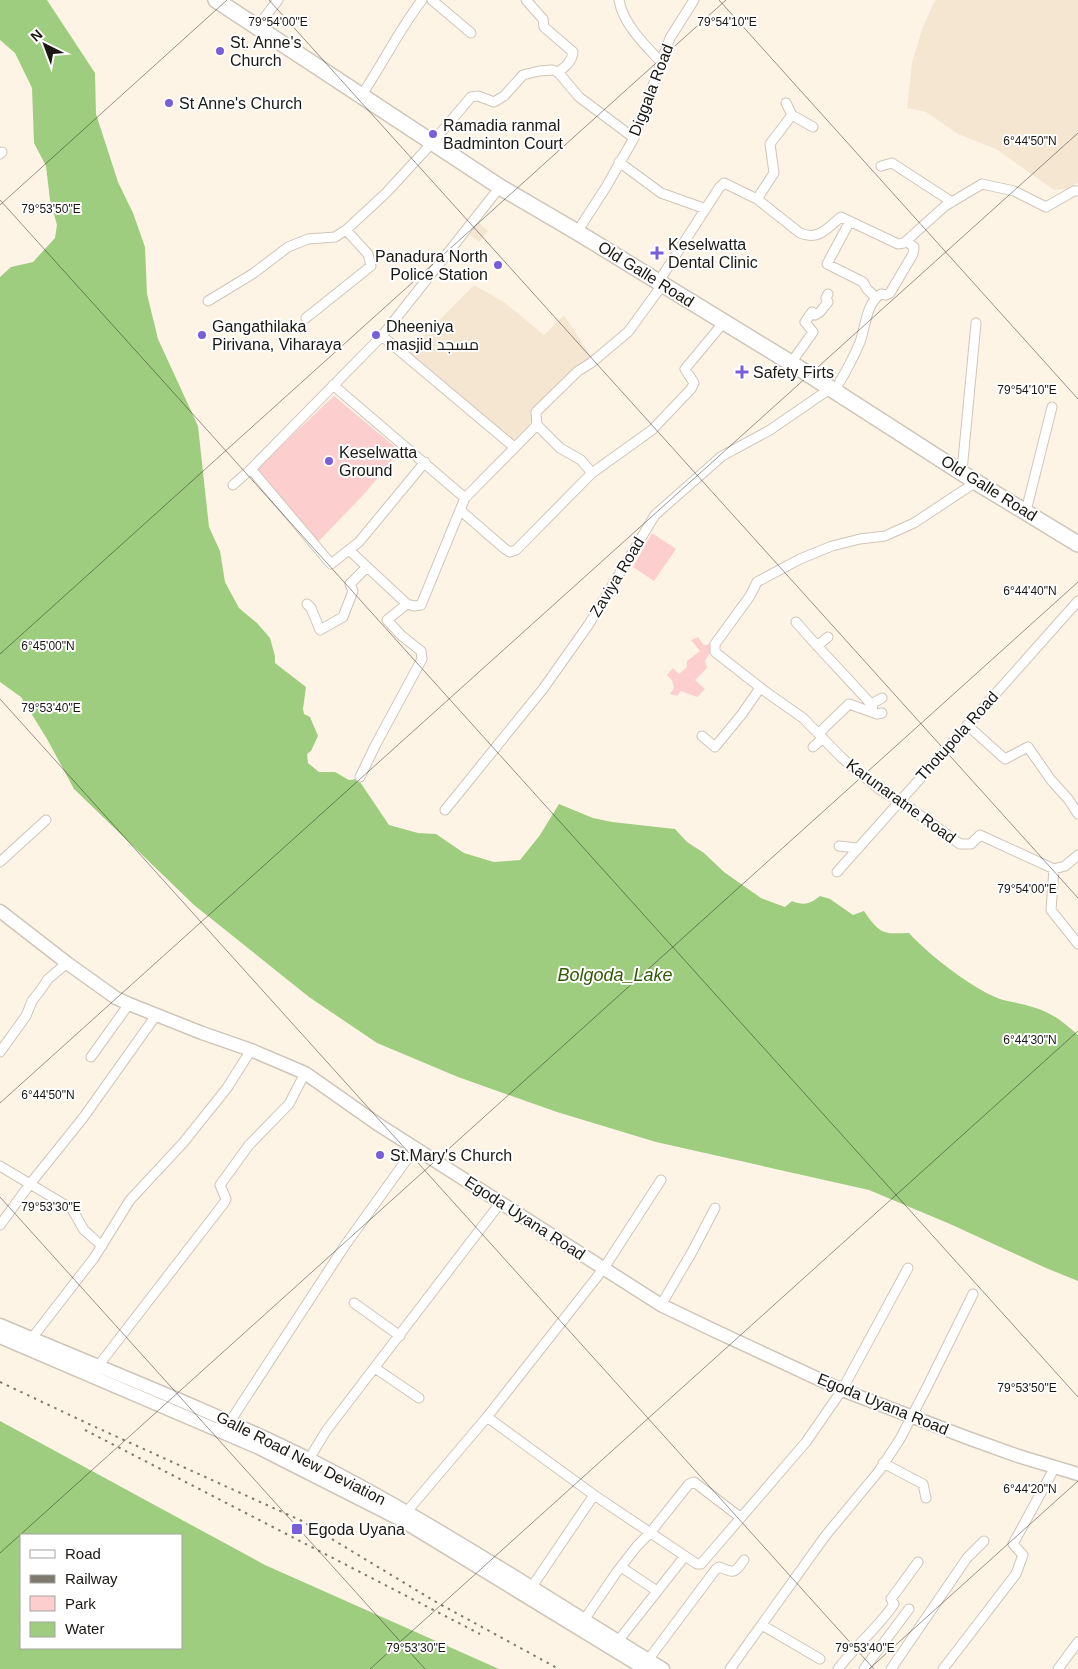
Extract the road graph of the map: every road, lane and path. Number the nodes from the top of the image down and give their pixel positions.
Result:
1 (216, 0) edge
2 (278, 0) edge
3 (422, 0) edge
4 (432, 0) edge
5 (526, 0) edge
6 (619, 0) edge
7 (694, 0) edge
8 (256, 27) junction
9 (472, 33) dead end
10 (661, 62) junction
11 (558, 72) junction
12 (361, 96) junction
13 (786, 103) dead end
14 (792, 115) junction
15 (813, 127) dead end
16 (634, 138) junction
17 (432, 143) junction
18 (619, 162) junction
19 (881, 166) dead end
20 (500, 187) junction
21 (1078, 191) edge
22 (757, 199) junction
23 (952, 202) junction
24 (706, 209) junction
25 (850, 221) junction
26 (346, 230) junction
27 (577, 232) junction
28 (906, 241) junction
29 (661, 283) junction
30 (828, 294) dead end
31 (875, 297) junction
32 (208, 301) dead end
33 (306, 318) dead end
34 (724, 322) junction
35 (976, 322) dead end
36 (382, 336) junction
37 (791, 363) junction
38 (333, 385) junction
39 (833, 389) junction
40 (1052, 407) dead end
41 (537, 425) junction
42 (514, 448) junction
43 (424, 462) junction
44 (251, 469) junction
45 (962, 471) junction
46 (592, 473) junction
47 (976, 482) junction
48 (233, 485) dead end
49 (465, 498) junction
50 (460, 510) junction
51 (1026, 511) junction
52 (1078, 544) edge
53 (349, 550) junction
54 (367, 567) junction
55 (1078, 601) edge
56 (307, 604) dead end
57 (407, 604) junction
58 (796, 622) dead end
59 (828, 637) dead end
60 (817, 646) junction
61 (760, 688) junction
62 (882, 698) dead end
63 (872, 708) junction
64 (882, 713) dead end
65 (967, 726) junction
66 (702, 736) dead end
67 (821, 736) junction
68 (813, 747) dead end
69 (360, 777) dead end
70 (899, 802) junction
71 (445, 810) dead end
72 (1078, 814) edge
73 (46, 820) dead end
74 (839, 846) dead end
75 (857, 848) junction
76 (1078, 855) edge
77 (0, 862) edge
78 (1054, 869) junction
79 (837, 872) dead end
80 (0, 911) edge
81 (1078, 944) edge
82 (67, 963) junction
83 (129, 1004) junction
84 (156, 1014) junction
85 (251, 1050) junction
86 (0, 1052) edge
87 (91, 1056) dead end
88 (305, 1073) junction
89 (415, 1148) junction
90 (0, 1166) edge
91 (661, 1180) dead end
92 (30, 1184) junction
93 (501, 1202) junction
94 (715, 1208) dead end
95 (0, 1225) edge
96 (102, 1246) junction
97 (604, 1268) junction
98 (908, 1268) dead end
99 (973, 1294) dead end
100 (354, 1303) dead end
101 (661, 1305) junction
102 (0, 1325) edge
103 (400, 1336) junction
104 (0, 1337) edge
105 (32, 1338) junction
106 (375, 1368) junction
107 (96, 1371) junction
108 (842, 1390) junction
109 (419, 1398) dead end
110 (487, 1416) junction
111 (912, 1416) junction
112 (228, 1420) junction
113 (309, 1460) junction
114 (883, 1463) junction
115 (1055, 1467) junction
116 (1078, 1474) edge
117 (594, 1495) junction
118 (926, 1498) dead end
119 (404, 1516) junction
120 (740, 1517) junction
121 (650, 1533) junction
122 (984, 1541) dead end
123 (685, 1556) junction
124 (744, 1560) dead end
125 (918, 1562) dead end
126 (621, 1567) junction
127 (531, 1588) junction
128 (657, 1592) junction
129 (909, 1609) dead end
130 (584, 1620) junction
131 (762, 1625) junction
132 (618, 1641) junction
133 (1078, 1642) edge
134 (820, 1659) dead end
135 (647, 1664) edge
136 (663, 1669) edge
137 (730, 1669) edge
138 (838, 1669) edge
139 (864, 1669) edge
140 (891, 1669) edge
141 (943, 1669) edge
142 (1058, 1669) edge

1 - 8 highway, Old Galle Road
2 - 8 street
3 - 12 street
4 - 9 street
5 - 11 street
6 - 10 street
7 - 10 street, Diggala Road
8 - 12 highway, Old Galle Road
10 - 16 street, Diggala Road
11 - 16 street
11 - 17 street
12 - 17 highway, Old Galle Road
13 - 14 street
14 - 15 street
14 - 22 street
16 - 18 street, Diggala Road
17 - 20 highway, Old Galle Road
17 - 26 street
18 - 24 street
18 - 27 street, Diggala Road
19 - 23 street
20 - 27 highway, Old Galle Road
20 - 36 street
21 - 23 street
22 - 24 street
22 - 25 street
23 - 28 street
24 - 29 street
25 - 28 street
25 - 31 street
26 - 32 street
26 - 33 street
27 - 29 highway, Old Galle Road
28 - 31 street
29 - 34 highway, Old Galle Road
29 - 41 street
30 - 37 street
31 - 39 street
34 - 37 highway, Old Galle Road
34 - 46 street
35 - 45 street
36 - 38 street
36 - 42 street
37 - 39 highway, Old Galle Road
38 - 43 street
38 - 44 street
39 - 45 highway, Old Galle Road
39 - 71 street, Zaviya Road
40 - 51 street
41 - 42 street
41 - 46 street
42 - 49 street
43 - 49 street
43 - 53 street
44 - 48 street
44 - 53 street
45 - 47 highway, Old Galle Road
46 - 50 street
47 - 51 highway, Old Galle Road
47 - 61 street, Karunaratne Road
49 - 50 street
50 - 57 street
51 - 52 highway, Old Galle Road
53 - 54 street
54 - 56 street
54 - 57 street
55 - 65 street, Thotupola Road
57 - 69 street
58 - 60 street
59 - 60 street
60 - 63 street
61 - 66 street
61 - 67 street, Karunaratne Road
62 - 63 street
63 - 64 street
63 - 67 street
65 - 70 street, Thotupola Road
65 - 72 street
67 - 68 street
67 - 70 street, Karunaratne Road
70 - 75 street, Thotupola Road
70 - 78 street, Karunaratne Road
73 - 77 street
74 - 75 street
75 - 79 street, Thotupola Road
76 - 78 street
78 - 81 street
80 - 82 main road, Egoda Uyana Road
82 - 83 main road, Egoda Uyana Road
82 - 86 street
83 - 84 main road, Egoda Uyana Road
83 - 87 street
84 - 85 main road, Egoda Uyana Road
84 - 92 street
85 - 88 main road, Egoda Uyana Road
85 - 96 street
88 - 89 main road, Egoda Uyana Road
88 - 107 street
89 - 93 main road, Egoda Uyana Road
89 - 112 street
90 - 92 street
91 - 97 street
92 - 95 street
92 - 96 street
93 - 97 main road, Egoda Uyana Road
93 - 103 street
94 - 101 street
96 - 105 street
97 - 101 main road, Egoda Uyana Road
97 - 110 street
98 - 108 street
99 - 111 street
100 - 103 street
101 - 108 main road, Egoda Uyana Road
102 - 105 main road, Galle Road New Deviation
103 - 106 street
104 - 107 main road, Galle Road New Deviation
105 - 107 main road, Galle Road New Deviation
106 - 109 street
106 - 113 street
107 - 112 main road, Galle Road New Deviation
107 - 119 main road, Galle Road New Deviation
108 - 111 main road, Egoda Uyana Road
108 - 120 street
110 - 117 street
110 - 119 street
111 - 114 street
111 - 115 main road, Egoda Uyana Road
112 - 113 main road, Galle Road New Deviation
113 - 119 main road, Galle Road New Deviation
114 - 118 street
114 - 131 street
115 - 116 main road, Egoda Uyana Road
115 - 141 street
117 - 121 street
117 - 127 street
119 - 127 main road, Galle Road New Deviation
119 - 135 main road, Galle Road New Deviation
120 - 121 street
120 - 123 street
121 - 123 street
121 - 126 street
122 - 140 street
123 - 128 street
124 - 135 street
125 - 138 street
126 - 128 street
126 - 130 street
127 - 130 main road, Galle Road New Deviation
128 - 132 street
129 - 139 street
130 - 132 main road, Galle Road New Deviation
131 - 134 street
131 - 137 street
132 - 135 main road, Galle Road New Deviation
133 - 142 street
135 - 136 main road, Galle Road New Deviation

